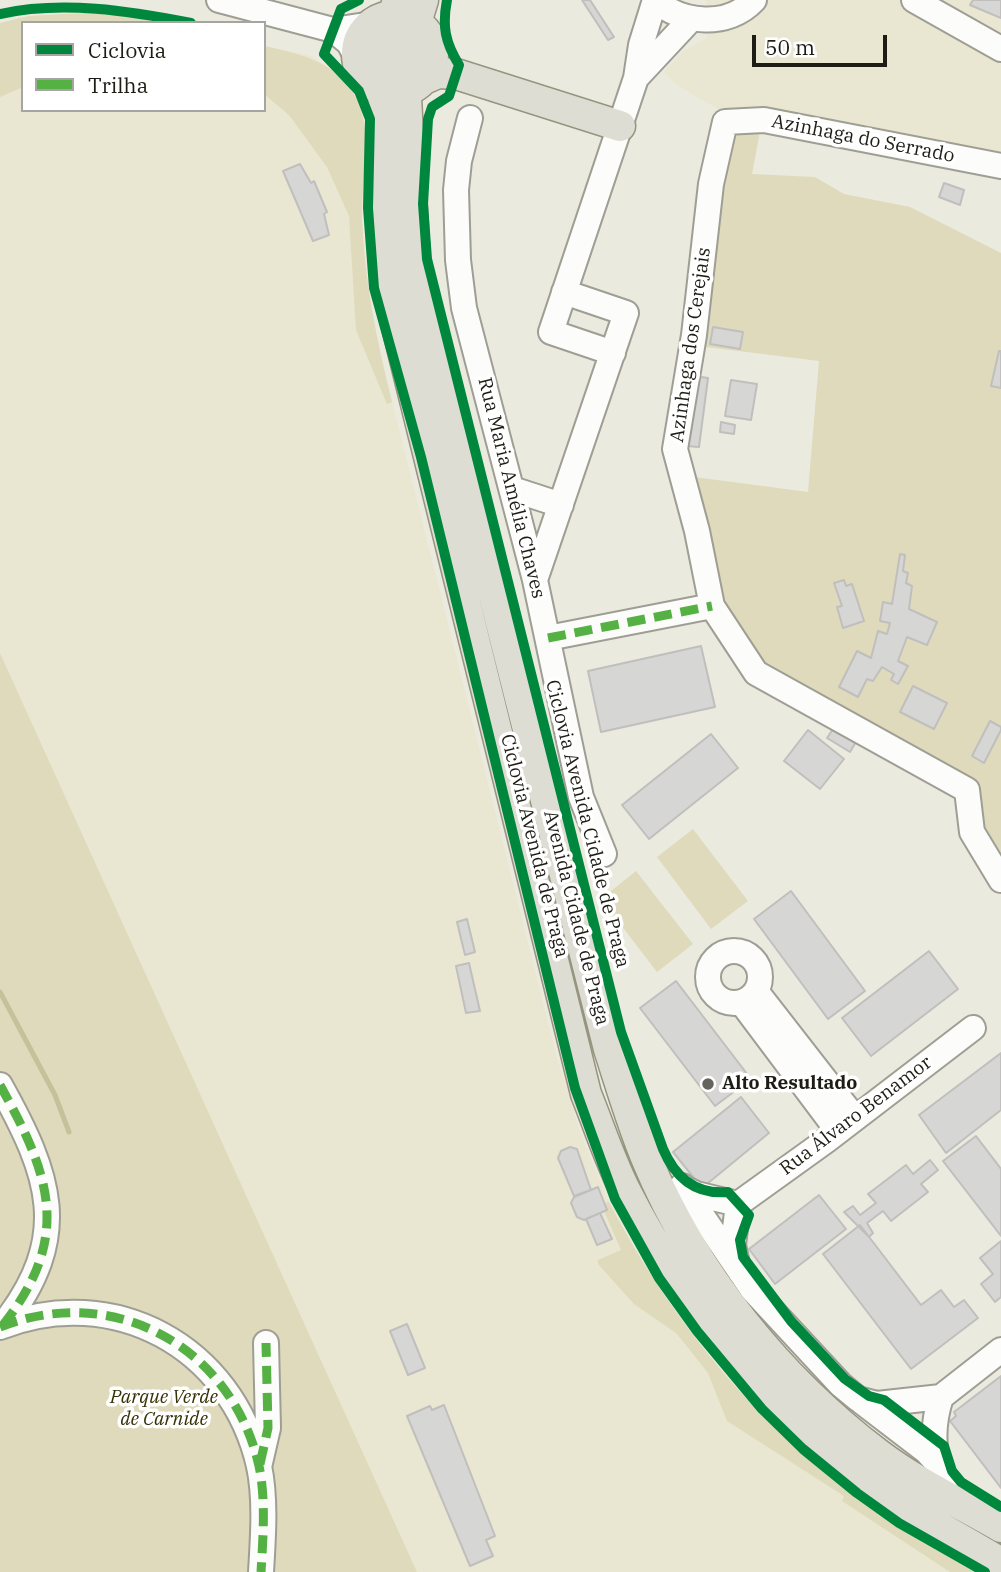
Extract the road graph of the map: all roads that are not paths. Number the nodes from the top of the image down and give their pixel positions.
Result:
1 (219, 0) edge
2 (655, 0) edge
3 (754, 0) edge
4 (914, 0) edge
5 (400, 12) edge
6 (692, 18) junction
7 (333, 30) junction
8 (1001, 50) edge
9 (357, 58) junction
10 (411, 78) junction
11 (636, 78) junction
12 (470, 118) dead end
13 (725, 122) joint
14 (620, 126) junction
15 (1001, 166) edge
16 (564, 292) junction
17 (613, 352) junction
18 (512, 489) junction
19 (561, 505) junction
20 (535, 580) junction
21 (712, 606) junction
22 (548, 638) junction
23 (604, 854) dead end
24 (1001, 880) edge
25 (749, 997) dead end
26 (973, 1028) dead end
27 (0, 1085) edge
28 (846, 1124) junction
29 (638, 1133) junction
30 (682, 1186) junction
31 (738, 1204) junction
32 (738, 1268) junction
33 (1, 1326) edge
34 (266, 1343) dead end
35 (1001, 1350) edge
36 (941, 1397) junction
37 (859, 1399) junction
38 (937, 1463) junction
39 (259, 1467) junction
40 (966, 1506) junction
41 (1001, 1527) edge
42 (1001, 1563) edge
43 (261, 1572) edge

1 - 7 street
2 - 6 street
2 - 11 street
3 - 6 street
4 - 8 street
5 - 7 street
5 - 9 main road
5 - 10 main road, Avenida Cidade de Praga
5 - 10 main road
6 - 11 street
7 - 9 street
9 - 10 main road
10 - 14 main road
10 - 29 main road, Avenida Cidade de Praga
10 - 42 main road, Avenida Cidade de Praga
11 - 14 street
12 - 18 street, Rua Maria Amélia Chaves
13 - 15 street, Azinhaga do Serrado
13 - 21 street, Azinhaga dos Cerejais
14 - 16 street
16 - 17 street
16 - 17 street
17 - 19 street
18 - 19 street
18 - 20 street, Rua Maria Amélia Chaves
19 - 20 street
20 - 22 street, Rua Maria Amélia Chaves
21 - 22 street
21 - 24 street, Azinhaga dos Cerejais
22 - 23 street, Rua Maria Amélia Chaves
25 - 28 street
26 - 28 street, Rua Álvaro Benamor
27 - 33 street
28 - 31 street, Rua Álvaro Benamor
29 - 30 street
29 - 40 main road, Avenida Cidade de Praga
30 - 31 street
30 - 32 street
31 - 32 street
32 - 37 street
33 - 39 street
34 - 39 street
35 - 36 street
36 - 37 street
36 - 38 street
37 - 38 street
38 - 40 street
39 - 43 street
40 - 41 main road, Avenida Cidade de Praga

